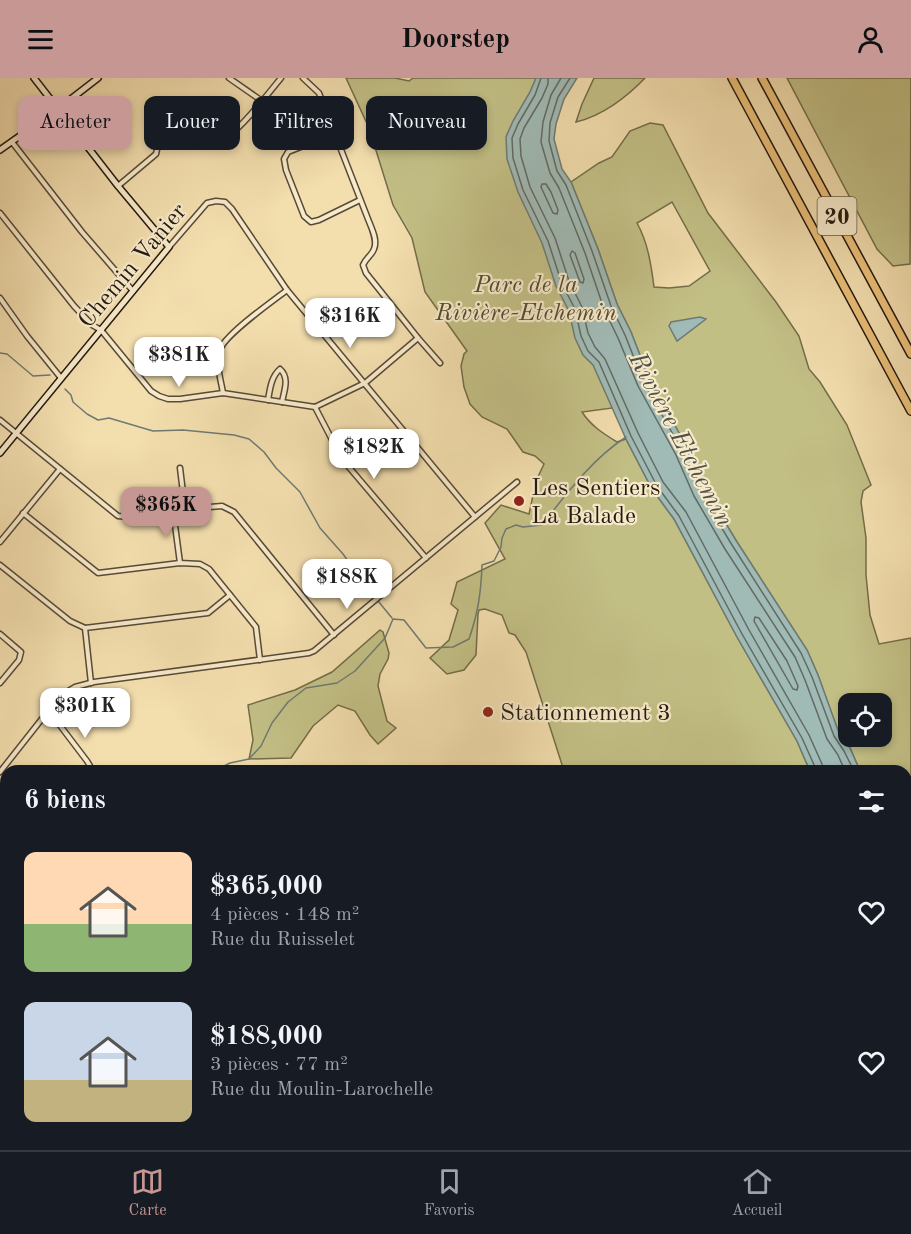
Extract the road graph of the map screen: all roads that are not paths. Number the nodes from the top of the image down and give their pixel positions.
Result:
1 (34, 78) edge
2 (98, 78) edge
3 (228, 78) edge
4 (281, 78) edge
5 (303, 78) edge
6 (762, 78) edge
7 (734, 81) edge
8 (48, 96) edge
9 (75, 96) edge
10 (255, 96) edge
11 (266, 96) edge
12 (320, 96) edge
13 (252, 112) edge
14 (18, 138) edge
15 (12, 142) junction
16 (0, 150) edge
17 (90, 150) edge
18 (295, 150) edge
19 (340, 150) edge
20 (118, 186) junction
21 (360, 200) junction
22 (0, 213) edge
23 (169, 247) junction
24 (287, 290) junction
25 (133, 291) junction
26 (0, 298) edge
27 (101, 330) junction
28 (418, 338) junction
29 (911, 354) edge
30 (440, 363) dead end
31 (61, 378) junction
32 (365, 383) junction
33 (223, 393) junction
34 (268, 400) junction
35 (282, 402) junction
36 (315, 407) junction
37 (911, 411) edge
38 (0, 420) edge
39 (16, 433) junction
40 (0, 453) edge
41 (180, 468) dead end
42 (60, 469) junction
43 (517, 482) dead end
44 (185, 509) junction
45 (173, 510) junction
46 (23, 513) junction
47 (476, 517) junction
48 (0, 542) edge
49 (426, 558) junction
50 (180, 563) junction
51 (0, 565) edge
52 (230, 595) junction
53 (85, 628) junction
54 (0, 634) edge
55 (334, 635) junction
56 (260, 660) junction
57 (0, 683) edge
58 (91, 683) junction
59 (50, 711) junction
60 (6, 765) edge
61 (89, 765) edge

1 - 8 street
2 - 9 street
3 - 10 street
4 - 11 street
5 - 12 street
6 - 29 highway, 20
7 - 37 highway, 20
13 - 20 street
14 - 15 street
15 - 16 street
15 - 25 street
17 - 20 street
18 - 21 street
19 - 21 street
20 - 23 street
21 - 28 street
22 - 27 street
23 - 24 street, Chemin Vanier
23 - 25 street, Chemin Vanier
24 - 32 street, Chemin Vanier
24 - 33 street
25 - 27 street, Chemin Vanier
26 - 31 street
27 - 31 street, Chemin Vanier
27 - 33 street
28 - 30 street
28 - 32 street
31 - 39 street, Chemin Vanier
32 - 36 street
32 - 47 street, Chemin Vanier
33 - 34 street
34 - 35 street
34 - 35 street
35 - 36 street
36 - 49 street
38 - 39 street
39 - 40 street, Chemin Vanier
39 - 42 street
41 - 44 street
42 - 45 street
42 - 46 street
43 - 47 street
44 - 45 street
44 - 55 street
45 - 50 street
46 - 48 street
46 - 50 street
47 - 49 street
49 - 55 street
50 - 52 street
51 - 53 street
52 - 53 street
52 - 56 street
53 - 58 street
54 - 57 street
55 - 56 street
56 - 58 street
58 - 59 street
59 - 60 street
59 - 61 street

